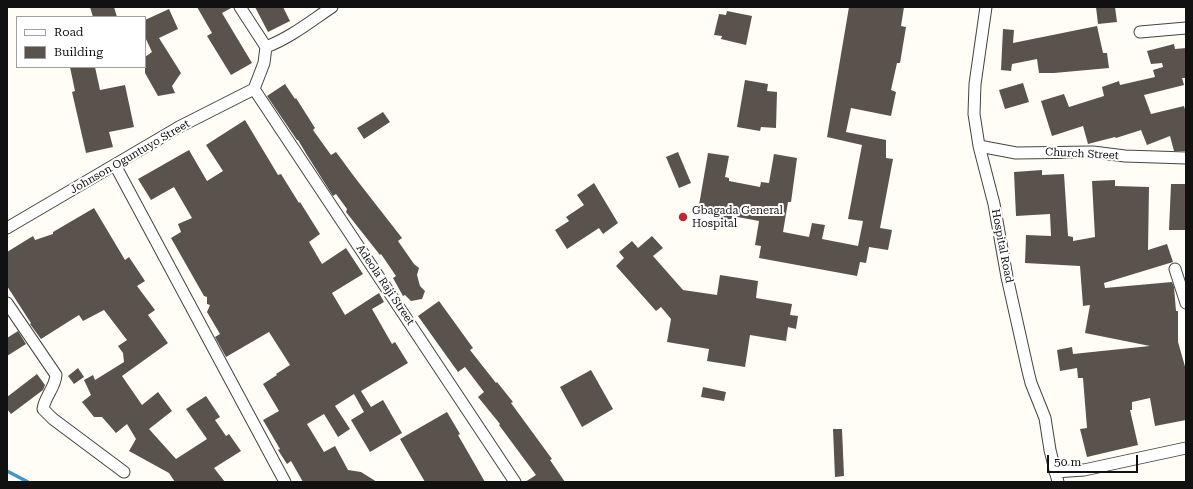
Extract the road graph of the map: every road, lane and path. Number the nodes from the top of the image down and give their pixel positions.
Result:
1 (240, 7) edge
2 (332, 7) edge
3 (986, 7) edge
4 (1186, 28) edge
5 (1140, 32) dead end
6 (266, 47) junction
7 (254, 89) junction
8 (979, 146) junction
9 (1186, 158) edge
10 (115, 165) junction
11 (7, 228) edge
12 (1175, 269) dead end
13 (7, 303) edge
14 (1186, 303) edge
15 (1186, 448) edge
16 (124, 472) dead end
17 (1057, 477) edge
18 (285, 482) edge
19 (515, 482) edge

1 - 6 street
2 - 6 street
3 - 8 street, Hospital Road
4 - 5 street
6 - 7 street
7 - 10 street, Johnson Oguntuyo Street
7 - 19 street, Adeola Raji Street
8 - 9 street, Church Street
8 - 17 street, Hospital Road
10 - 11 street, Johnson Oguntuyo Street
10 - 18 street
12 - 14 street
13 - 16 street
15 - 17 street

